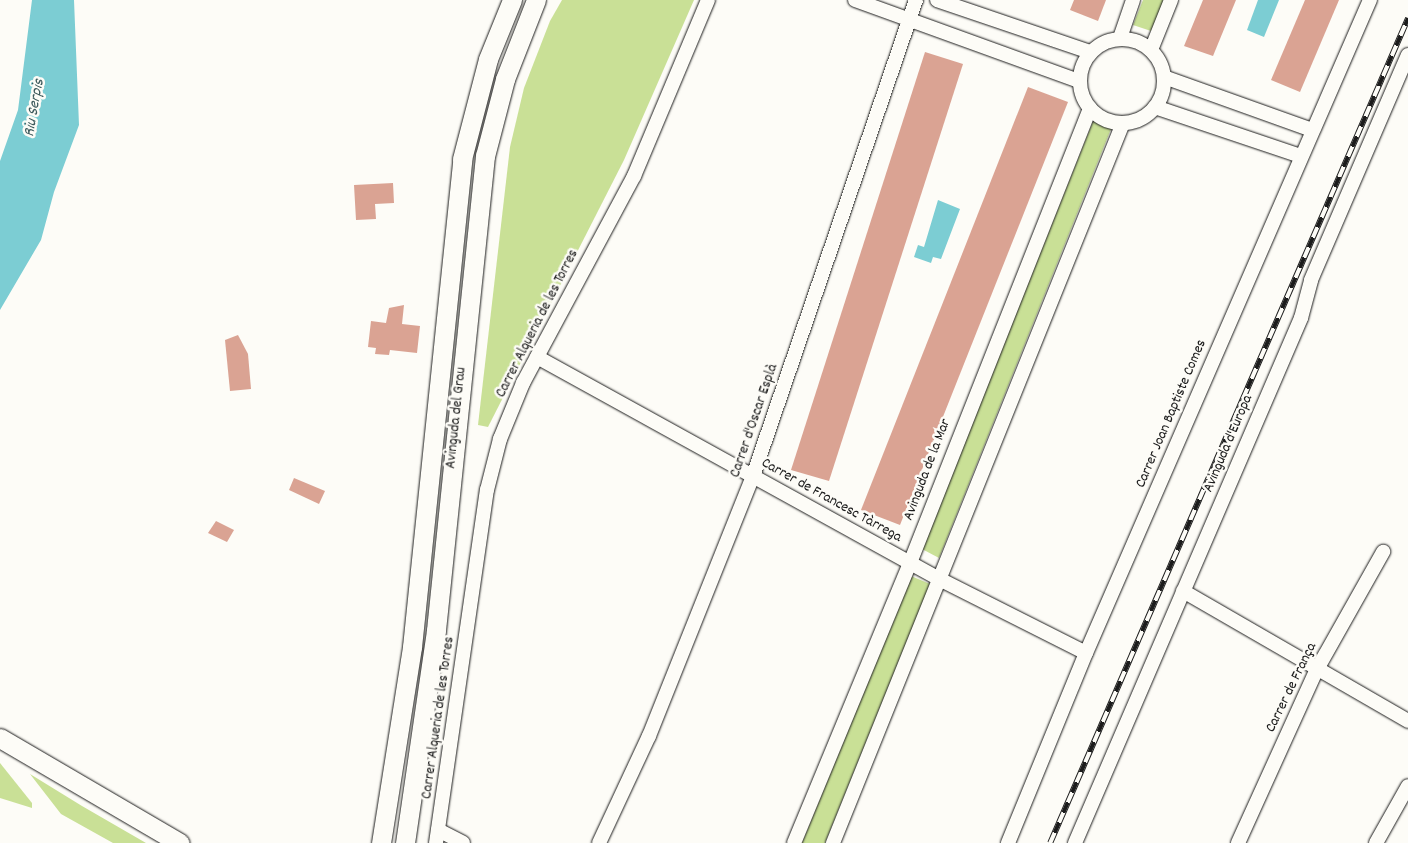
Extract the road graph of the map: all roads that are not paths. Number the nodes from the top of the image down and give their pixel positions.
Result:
1 (512, 0) edge
2 (536, 0) edge
3 (708, 0) edge
4 (855, 0) edge
5 (916, 0) edge
6 (937, 0) edge
7 (1133, 0) edge
8 (1171, 0) edge
9 (1370, 0) edge
10 (908, 20) junction
11 (1120, 38) junction
12 (1151, 50) junction
13 (1090, 52) junction
14 (1408, 55) edge
15 (1164, 77) junction
16 (1079, 81) junction
17 (1155, 107) junction
18 (1090, 108) junction
19 (1123, 123) junction
20 (1312, 130) junction
21 (1301, 156) junction
22 (537, 357) junction
23 (753, 476) junction
24 (1383, 552) dead end
25 (910, 563) junction
26 (941, 580) junction
27 (1183, 591) junction
28 (1086, 653) junction
29 (1316, 671) junction
30 (1408, 722) edge
31 (0, 738) edge
32 (1408, 786) edge
33 (437, 836) edge
34 (180, 843) edge
35 (381, 843) edge
36 (405, 843) edge
37 (463, 843) edge
38 (600, 843) edge
39 (794, 843) edge
40 (833, 843) edge
41 (1008, 843) edge
42 (1075, 843) edge
43 (1238, 843) edge
44 (1376, 843) edge

1 - 35 main road, Avinguda del Grau
2 - 36 main road, Avinguda del Grau
3 - 22 street, Carrer Alqueria de les Torres
4 - 10 street
5 - 10 street, Carrer d'Oscar Esplà
6 - 13 street
7 - 11 street
8 - 12 street
9 - 20 street, Carrer Joan Baptiste Comes
10 - 16 street
10 - 23 street, Carrer d'Oscar Esplà
11 - 12 street
11 - 13 street
12 - 15 street
13 - 16 street
14 - 27 street, Avinguda d'Europa
15 - 17 street
15 - 20 street
16 - 18 street
17 - 19 street
17 - 21 street
18 - 19 street
18 - 25 street, Avinguda de la Mar
19 - 26 street
20 - 21 street, Carrer Joan Baptiste Comes
21 - 28 street, Carrer Joan Baptiste Comes
22 - 23 street, Carrer de Francesc Tàrrega
22 - 33 street, Carrer Alqueria de les Torres
23 - 25 street, Carrer de Francesc Tàrrega
23 - 38 street, Carrer d'Oscar Esplà
24 - 29 street, Carrer de França
25 - 26 street, Carrer de Francesc Tàrrega
25 - 39 street, Avinguda de la Mar
26 - 28 street, Carrer de Francesc Tàrrega
26 - 40 street
27 - 29 street
27 - 42 street, Avinguda d'Europa
28 - 41 street, Carrer Joan Baptiste Comes
29 - 30 street
29 - 43 street, Carrer de França
31 - 34 main road
32 - 44 street
33 - 37 street

